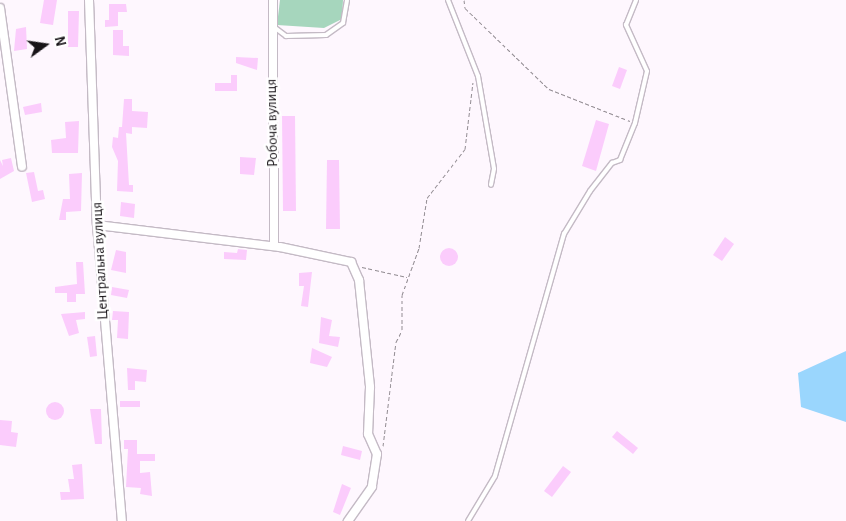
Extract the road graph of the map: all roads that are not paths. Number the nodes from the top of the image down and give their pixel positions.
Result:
1 (89, 0) edge
2 (273, 0) edge
3 (347, 0) edge
4 (448, 0) edge
5 (636, 0) edge
6 (0, 8) edge
7 (272, 25) junction
8 (22, 166) dead end
9 (492, 185) dead end
10 (97, 225) junction
11 (274, 246) junction
12 (122, 521) edge
13 (348, 521) edge
14 (468, 521) edge

1 - 10 street, Центральна вулиця
2 - 7 street, Робоча вулиця
3 - 7 lane
4 - 9 lane
5 - 14 lane
6 - 8 street
7 - 11 street, Робоча вулиця
10 - 11 street
10 - 12 street, Центральна вулиця
11 - 13 street

